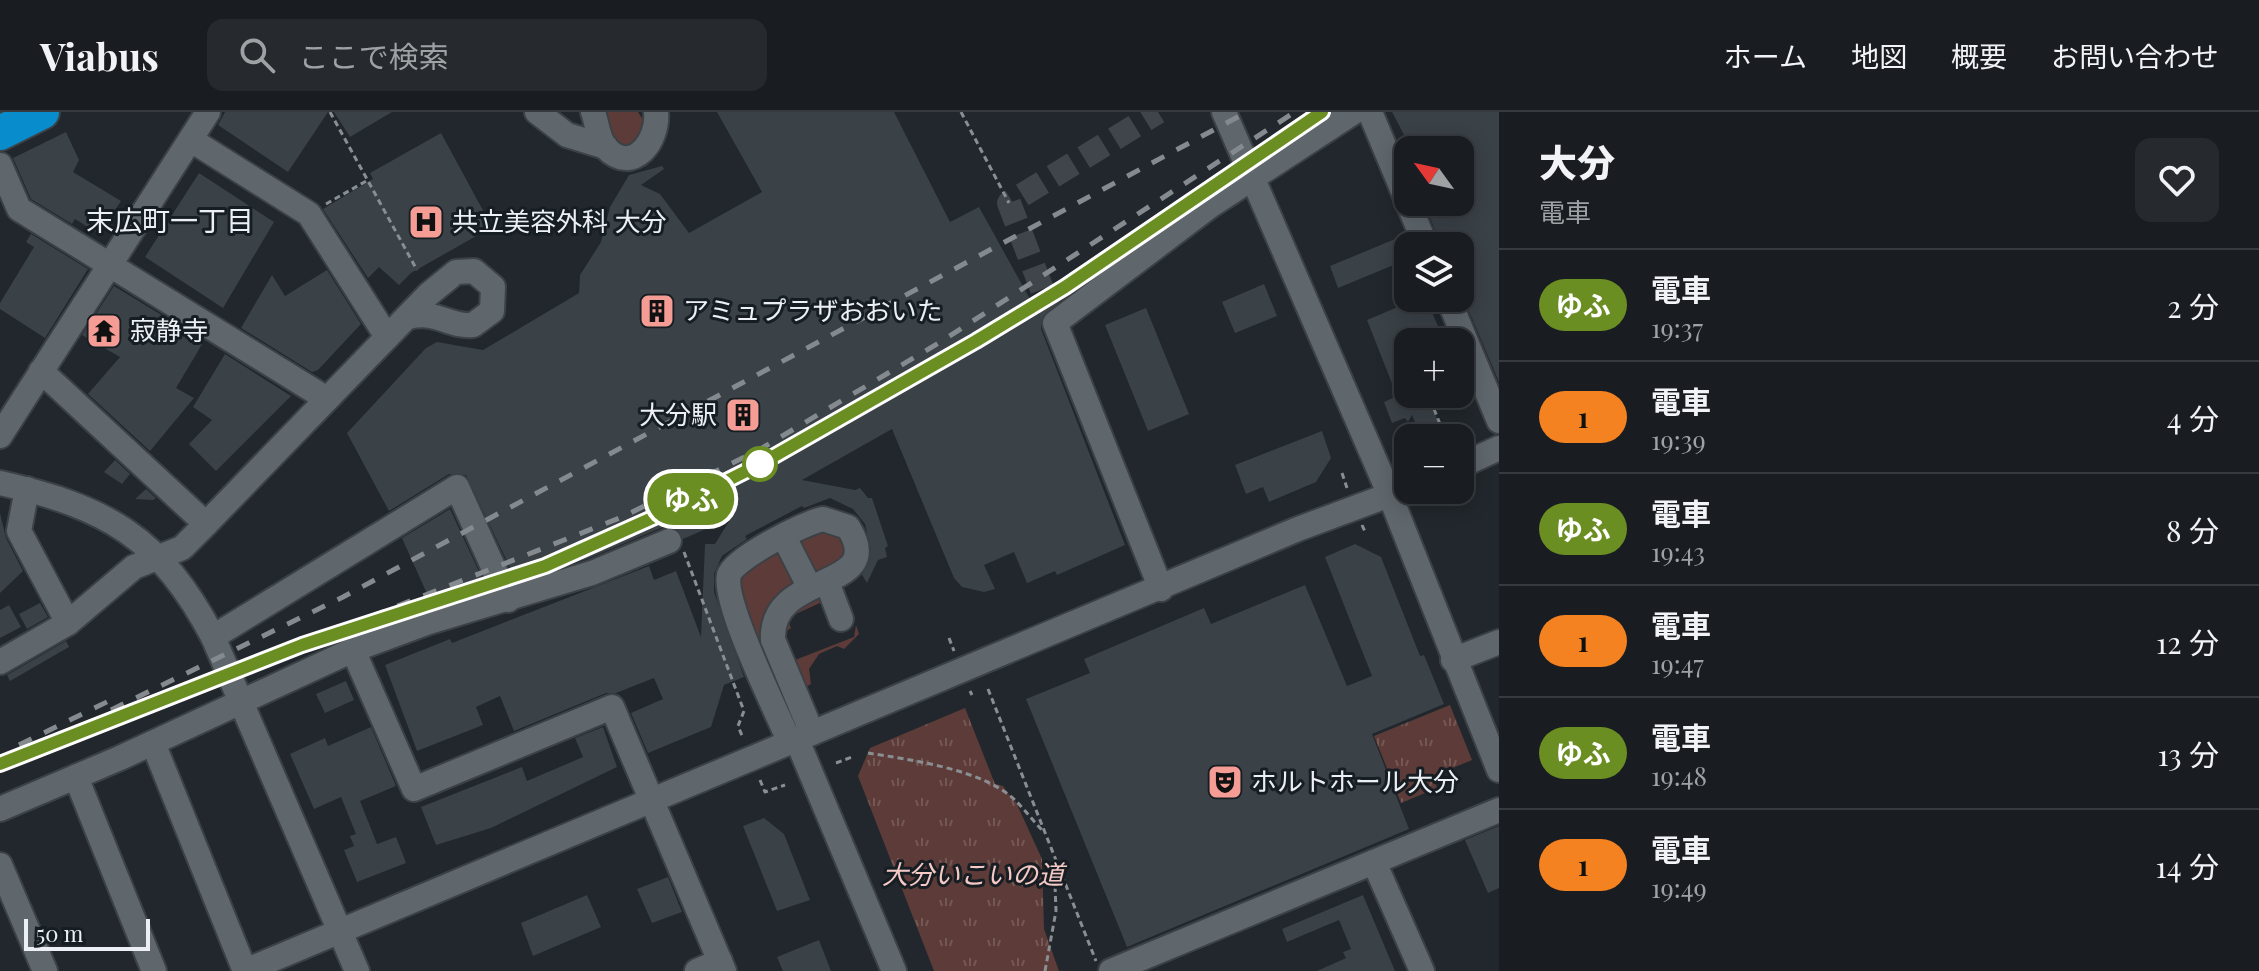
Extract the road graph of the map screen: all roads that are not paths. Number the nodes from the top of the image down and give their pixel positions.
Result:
1 (42, 112) edge
2 (208, 112) edge
3 (537, 112) edge
4 (593, 112) edge
5 (656, 112) edge
6 (1224, 112) edge
7 (1354, 112) edge
8 (1370, 112) edge
9 (0, 133) edge
10 (191, 140) junction
11 (606, 147) junction
12 (0, 165) edge
13 (1252, 178) junction
14 (1420, 232) edge
15 (107, 266) junction
16 (1454, 312) edge
17 (408, 317) dead end
18 (387, 337) junction
19 (41, 371) junction
20 (327, 399) junction
21 (1499, 421) edge
22 (0, 436) edge
23 (1499, 448) edge
24 (1474, 460) edge
25 (1394, 481) edge
26 (0, 483) edge
27 (27, 489) junction
28 (1394, 492) edge
29 (1403, 504) edge
30 (206, 524) junction
31 (784, 537) junction
32 (675, 541) road end
33 (160, 557) junction
34 (818, 585) junction
35 (1161, 589) junction
36 (508, 600) junction
37 (841, 619) dead end
38 (68, 623) junction
39 (213, 637) junction
40 (1499, 642) edge
41 (353, 650) junction
42 (1453, 660) junction
43 (0, 662) edge
44 (241, 700) junction
45 (800, 739) junction
46 (153, 743) junction
47 (1499, 770) edge
48 (76, 777) junction
49 (651, 801) junction
50 (0, 809) edge
51 (1499, 810) edge
52 (1374, 862) junction
53 (0, 865) edge
54 (340, 931) junction
55 (722, 966) edge
56 (1105, 969) edge
57 (45, 971) edge
58 (154, 971) edge
59 (245, 971) edge
60 (357, 971) edge
61 (697, 971) edge
62 (894, 971) edge
63 (1422, 971) edge

1 - 9 highway
2 - 10 street
3 - 11 street
4 - 11 street
5 - 11 street
6 - 13 street
7 - 13 street
8 - 14 street
10 - 15 street
10 - 18 street
12 - 15 street
13 - 25 street
13 - 35 street
15 - 19 street
15 - 20 street
16 - 21 street
17 - 18 street
18 - 20 street
19 - 22 street
19 - 30 street
20 - 30 street
23 - 24 street
26 - 27 street
27 - 33 street
27 - 38 street
28 - 35 street
29 - 42 street
30 - 33 street
31 - 34 street
31 - 34 street
31 - 45 street
32 - 36 street
33 - 38 street
33 - 39 street
34 - 37 street
34 - 45 street
35 - 45 street
36 - 39 street
36 - 41 street
38 - 43 street
39 - 44 street
40 - 42 street
41 - 44 street
41 - 49 street
42 - 47 street
44 - 46 street
44 - 54 street
45 - 49 street
45 - 62 street
46 - 48 street
46 - 59 street
48 - 50 street
48 - 58 street
49 - 54 street
49 - 55 street
51 - 52 street
52 - 56 street
52 - 63 street
53 - 57 street
54 - 59 street
54 - 60 street
55 - 61 street

